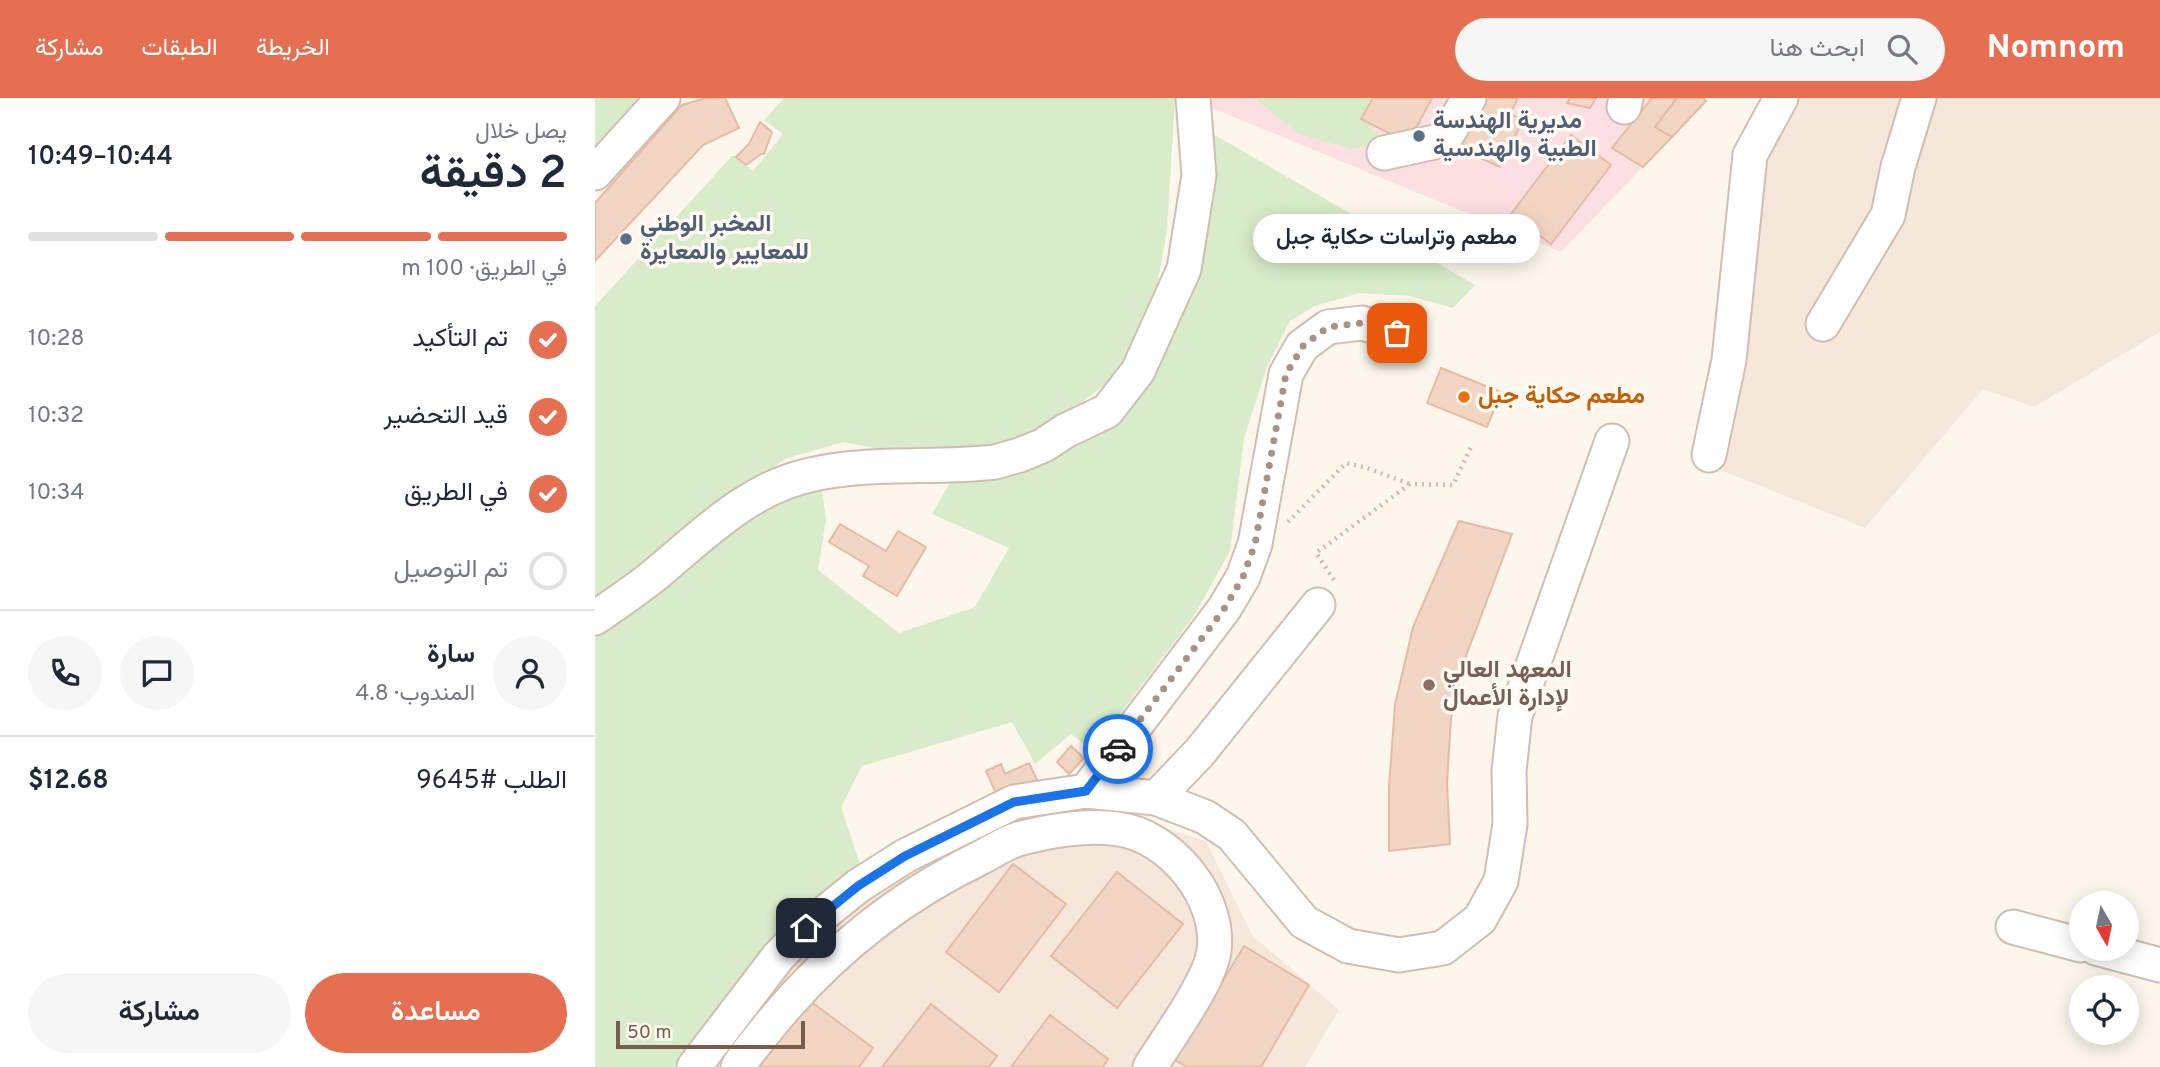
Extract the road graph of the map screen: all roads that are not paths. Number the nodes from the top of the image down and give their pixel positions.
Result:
1 (663, 98) edge
2 (1193, 98) edge
3 (1469, 98) edge
4 (1781, 98) edge
5 (1919, 98) edge
6 (1384, 153) dead end
7 (595, 173) edge
8 (1823, 324) dead end
9 (1397, 333) dead end
10 (1612, 441) dead end
11 (1709, 455) dead end
12 (1318, 605) road end
13 (595, 618) edge
14 (1086, 791) junction
15 (1156, 798) junction
16 (2013, 927) dead end
17 (2069, 942) edge
18 (2139, 959) edge
19 (2160, 965) edge
20 (694, 1067) edge
21 (738, 1067) edge
22 (1150, 1067) edge

1 - 7 street
2 - 13 street
3 - 6 street
4 - 11 street
5 - 8 street
9 - 14 street
10 - 15 street
12 - 15 street
14 - 15 street
14 - 20 street
16 - 17 street
18 - 19 street
21 - 22 street

